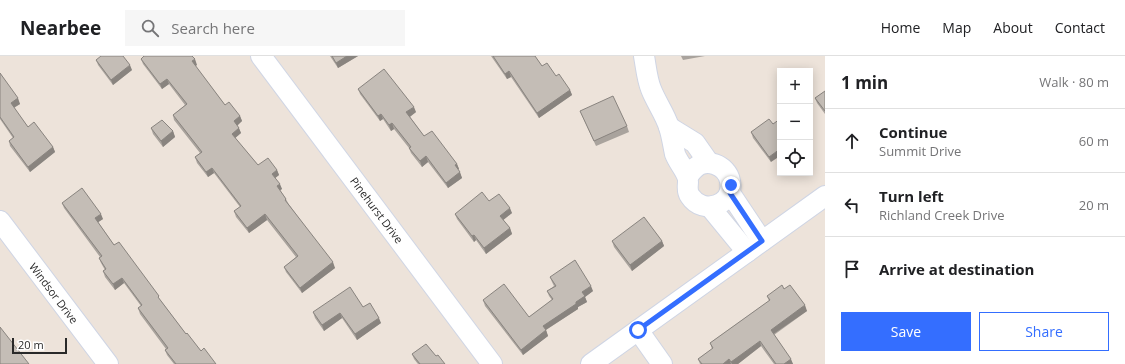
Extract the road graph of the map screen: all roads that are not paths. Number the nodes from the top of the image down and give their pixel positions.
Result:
1 (261, 56) edge
2 (644, 56) edge
3 (670, 128) junction
4 (709, 163) junction
5 (688, 177) junction
6 (730, 193) junction
7 (825, 196) edge
8 (710, 207) junction
9 (0, 221) edge
10 (754, 246) junction
11 (638, 330) junction
12 (108, 364) edge
13 (492, 364) edge
14 (591, 364) edge
15 (662, 364) edge

1 - 13 street, Pinehurst Drive
2 - 3 street
3 - 4 street
3 - 5 street
4 - 5 street
4 - 6 street
5 - 8 street
6 - 8 street
6 - 10 street
7 - 10 street
8 - 10 street
9 - 12 street, Windsor Drive
10 - 11 street
11 - 14 street
11 - 15 street

